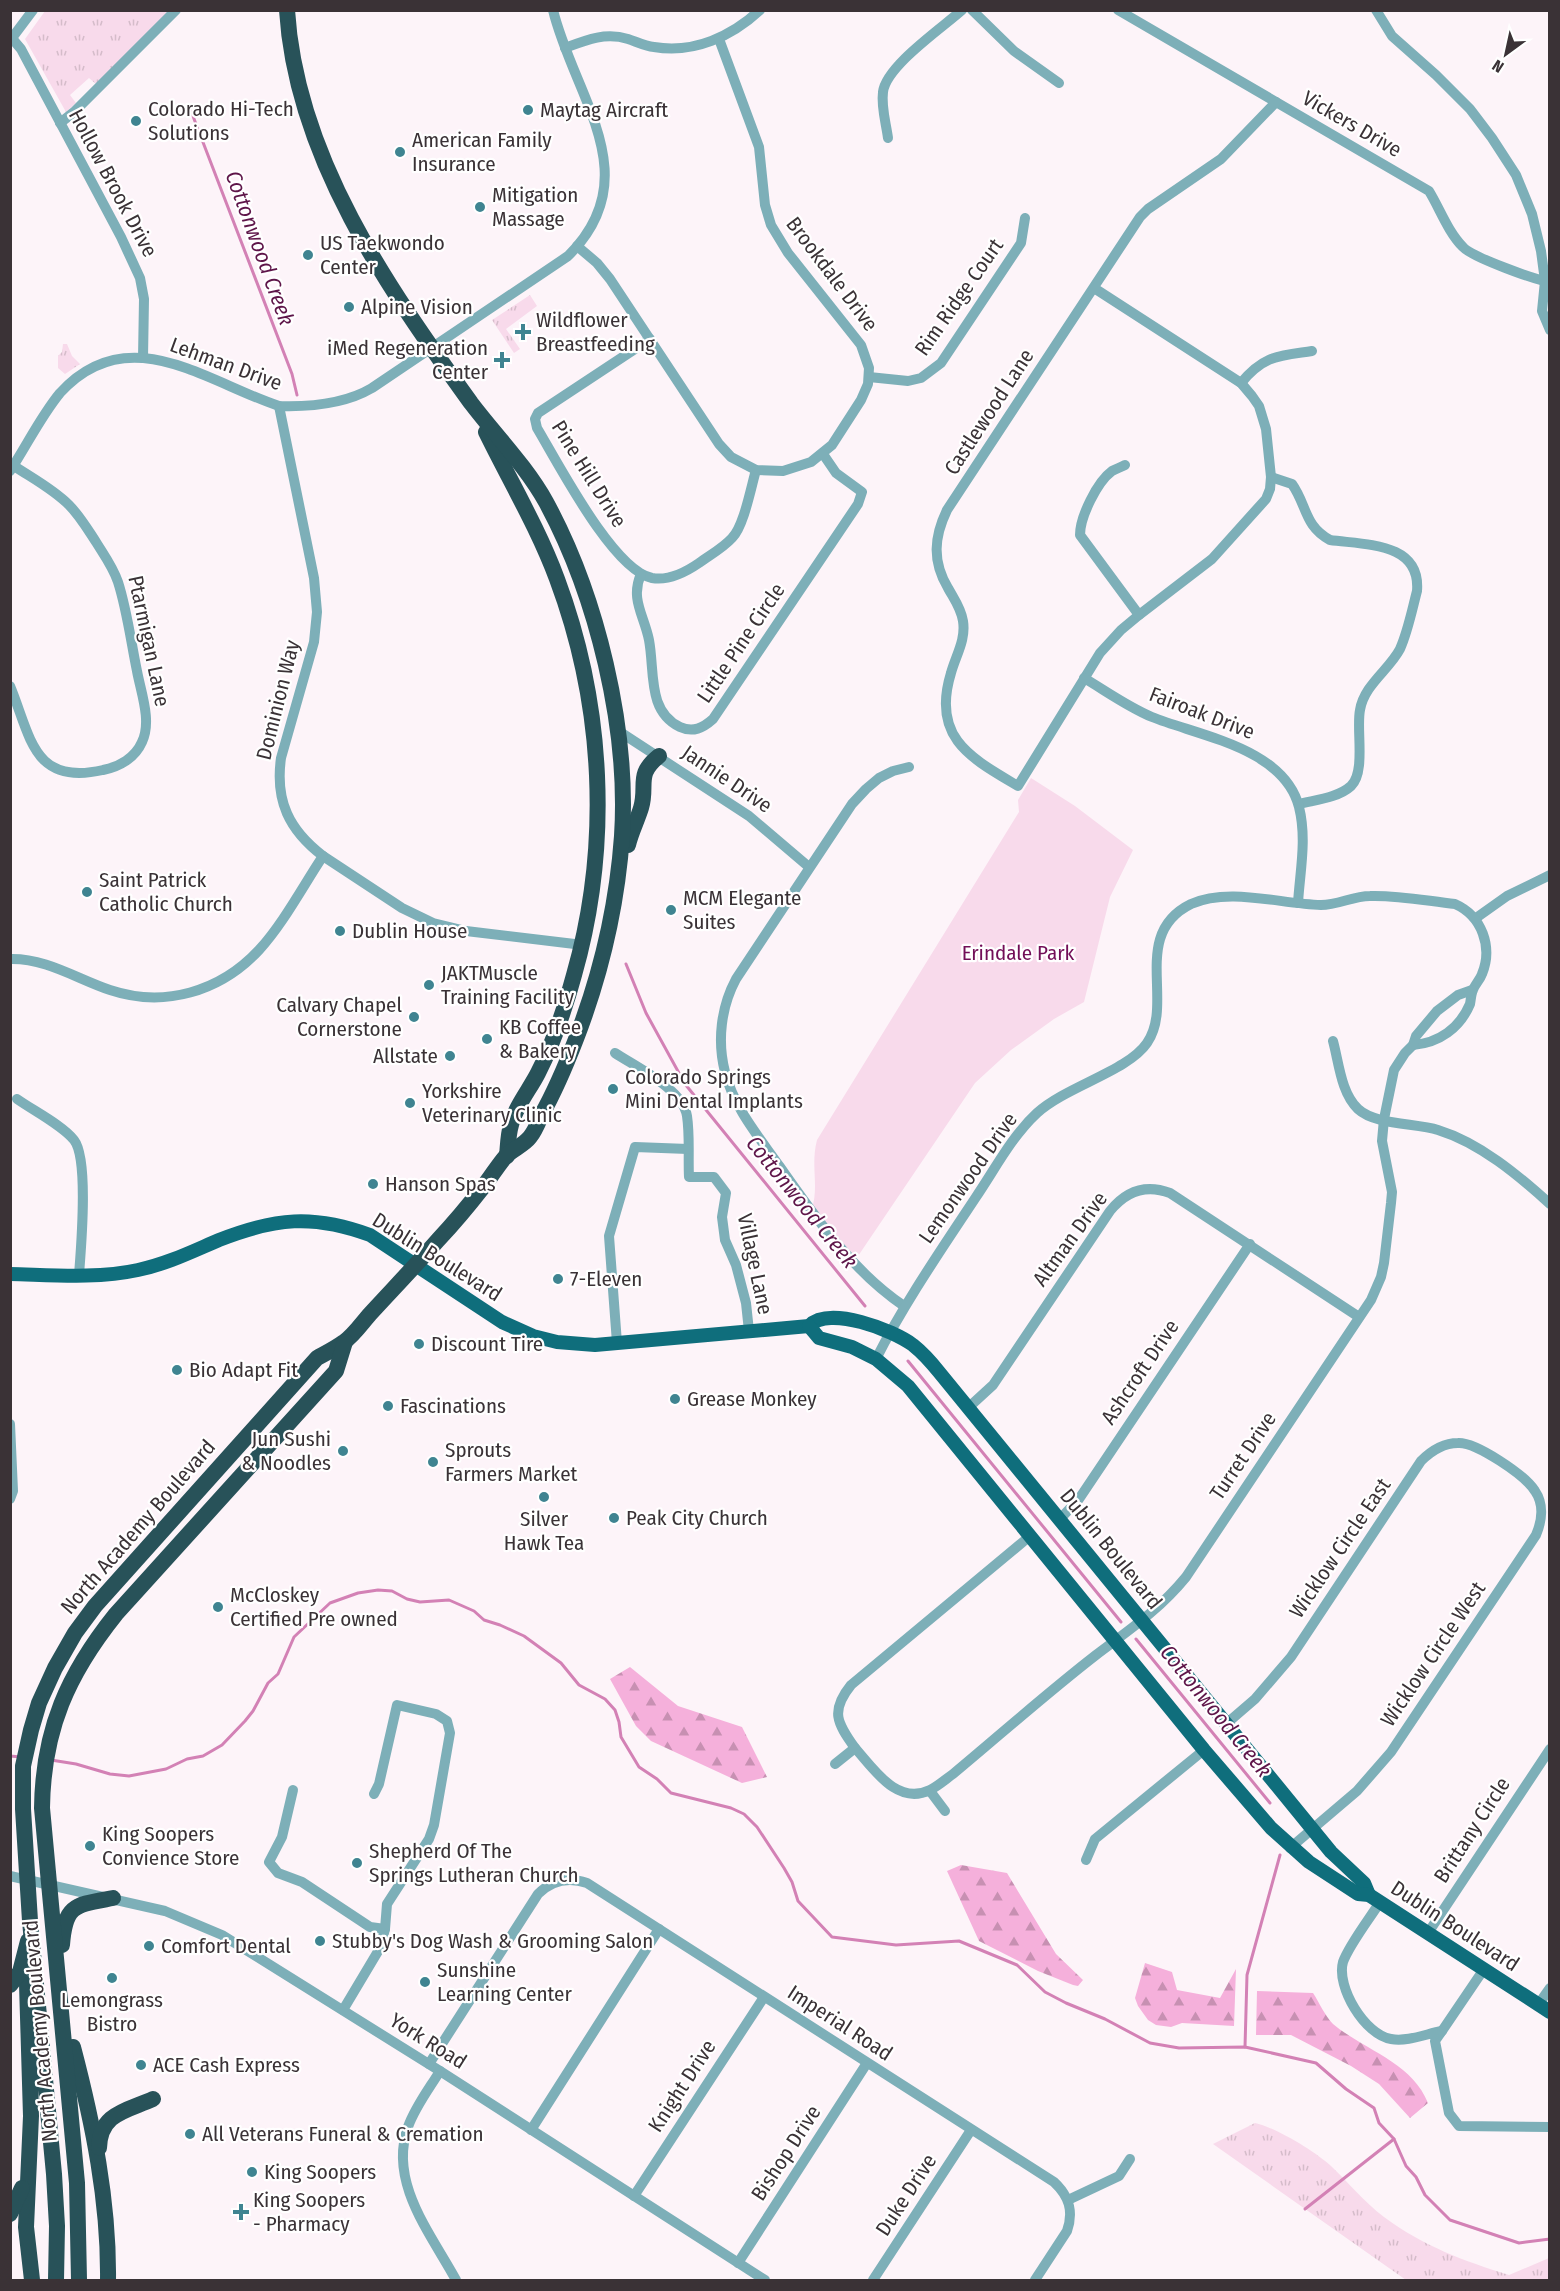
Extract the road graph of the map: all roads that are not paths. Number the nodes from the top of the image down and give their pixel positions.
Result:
1 (33, 10) edge
2 (176, 10) edge
3 (287, 10) edge
4 (553, 10) edge
5 (760, 10) edge
6 (962, 10) edge
7 (972, 10) edge
8 (1118, 10) edge
9 (1376, 10) edge
10 (11, 37) edge
11 (718, 39) junction
12 (565, 48) junction
13 (1059, 83) dead end
14 (1276, 102) junction
15 (60, 123) junction
16 (888, 138) dead end
17 (1025, 219) dead end
18 (578, 246) junction
19 (1547, 282) edge
20 (1094, 288) junction
21 (1550, 330) edge
22 (650, 339) junction
23 (433, 347) junction
24 (1312, 351) dead end
25 (143, 358) junction
26 (869, 377) junction
27 (1241, 383) junction
28 (471, 403) junction
29 (279, 406) junction
30 (823, 454) junction
31 (1125, 465) dead end
32 (12, 468) edge
33 (756, 470) junction
34 (1271, 477) junction
35 (641, 574) junction
36 (1139, 615) junction
37 (1083, 678) junction
38 (10, 686) edge
39 (593, 721) junction
40 (617, 730) junction
41 (659, 756) junction
42 (909, 767) dead end
43 (1299, 804) junction
44 (323, 856) junction
45 (809, 867) junction
46 (1550, 874) edge
47 (1298, 903) junction
48 (613, 907) junction
49 (1476, 918) junction
50 (583, 945) junction
51 (10, 960) edge
52 (1472, 990) junction
53 (1333, 1041) dead end
54 (1413, 1045) junction
55 (615, 1053) dead end
56 (17, 1099) dead end
57 (1384, 1119) junction
58 (90, 1144) dead end
59 (79, 1149) junction
60 (688, 1149) junction
61 (507, 1156) junction
62 (1550, 1204) edge
63 (1250, 1244) junction
64 (416, 1265) junction
65 (10, 1274) edge
66 (79, 1275) junction
67 (904, 1306) junction
68 (1359, 1317) junction
69 (809, 1326) junction
70 (749, 1331) junction
71 (890, 1331) junction
72 (345, 1342) junction
73 (617, 1343) junction
74 (876, 1359) junction
75 (969, 1407) junction
76 (10, 1424) edge
77 (1503, 1464) joint
78 (10, 1499) edge
79 (1060, 1519) junction
80 (1030, 1536) junction
81 (1143, 1621) junction
82 (1116, 1641) junction
83 (1226, 1724) junction
84 (855, 1748) junction
85 (1550, 1749) edge
86 (1204, 1750) junction
87 (834, 1764) dead end
88 (293, 1790) dead end
89 (930, 1791) junction
90 (374, 1794) dead end
91 (945, 1811) dead end
92 (1313, 1828) junction
93 (1290, 1848) junction
94 (1086, 1860) dead end
95 (10, 1876) edge
96 (27, 1881) junction
97 (48, 1884) junction
98 (113, 1898) junction
99 (1374, 1898) junction
100 (29, 1929) junction
101 (385, 1929) junction
102 (659, 1929) junction
103 (1428, 1933) junction
104 (1484, 1969) junction
105 (10, 1985) edge
106 (1550, 1988) edge
107 (60, 1994) junction
108 (764, 1997) junction
109 (1544, 2008) edge
110 (343, 2010) junction
111 (1442, 2031) junction
112 (867, 2063) junction
113 (429, 2064) junction
114 (440, 2071) junction
115 (153, 2099) dead end
116 (1550, 2127) edge
117 (531, 2130) junction
118 (971, 2130) junction
119 (1130, 2159) dead end
120 (99, 2161) junction
121 (27, 2173) junction
122 (634, 2196) junction
123 (19, 2198) junction
124 (1068, 2200) junction
125 (10, 2214) edge
126 (10, 2228) edge
127 (738, 2263) junction
128 (32, 2280) edge
129 (56, 2280) edge
130 (79, 2280) edge
131 (108, 2280) edge
132 (456, 2280) edge
133 (765, 2280) edge
134 (873, 2280) edge
135 (1035, 2280) edge

1 - 10 street
2 - 15 street
3 - 23 highway, North Academy Boulevard
4 - 12 street, Lehman Drive
5 - 11 street
6 - 16 street
7 - 13 street
8 - 14 street, Vickers Drive
9 - 19 street
10 - 15 street, Hollow Brook Drive
11 - 12 street
11 - 26 street, Brookdale Drive
12 - 18 street, Lehman Drive
14 - 19 street, Vickers Drive
14 - 20 street, Castlewood Lane
15 - 25 street, Hollow Brook Drive
17 - 26 street, Rim Ridge Court
18 - 22 street
18 - 23 street, Lehman Drive
19 - 21 street
20 - 27 street
20 - 37 street, Castlewood Lane
22 - 33 street
22 - 35 street, Pine Hill Drive
23 - 28 highway, North Academy Boulevard
23 - 29 street, Lehman Drive
24 - 27 street
25 - 29 street, Lehman Drive
25 - 32 street, Lehman Drive
26 - 30 street
27 - 34 street
28 - 39 highway, North Academy Boulevard
28 - 40 highway, North Academy Boulevard
29 - 44 street, Dominion Way
30 - 33 street
30 - 35 street, Little Pine Circle
31 - 36 street
32 - 38 street, Ptarmigan Lane
33 - 35 street
34 - 36 street
34 - 43 street
36 - 37 street
37 - 43 street, Fairoak Drive
39 - 40 highway
39 - 50 highway, North Academy Boulevard
40 - 41 street, Jannie Drive
40 - 48 highway, North Academy Boulevard
41 - 45 street, Jannie Drive
41 - 48 highway
42 - 45 street
43 - 47 street, Fairoak Drive
44 - 50 street, Dominion Way
44 - 51 street
45 - 67 street
46 - 49 street
47 - 49 street, Lemonwood Drive
47 - 67 street, Lemonwood Drive
48 - 61 highway, North Academy Boulevard
49 - 52 street
50 - 61 highway, North Academy Boulevard
52 - 54 street, Turret Drive
52 - 54 street
53 - 57 street
54 - 57 street, Turret Drive
55 - 60 street, Village Lane
56 - 59 street
57 - 62 street
57 - 68 street, Turret Drive
58 - 59 street
59 - 66 street
60 - 70 street, Village Lane
60 - 73 street
61 - 64 highway, North Academy Boulevard
63 - 68 street, Altman Drive
63 - 75 street, Altman Drive
63 - 79 street, Ashcroft Drive
64 - 66 main road, Dublin Boulevard
64 - 72 highway, North Academy Boulevard
64 - 73 main road, Dublin Boulevard
65 - 66 main road, Dublin Boulevard
67 - 71 street, Lemonwood Drive
68 - 81 street, Turret Drive
69 - 70 main road, Dublin Boulevard
69 - 71 main road, Dublin Boulevard
69 - 74 main road, Dublin Boulevard
70 - 73 main road, Dublin Boulevard
71 - 74 street, Lemonwood Drive
71 - 75 main road, Dublin Boulevard
72 - 96 highway, North Academy Boulevard
72 - 97 highway, North Academy Boulevard
74 - 80 main road, Dublin Boulevard
75 - 79 main road, Dublin Boulevard
76 - 78 street
77 - 83 street, Wicklow Circle East
77 - 92 street, Wicklow Circle West
79 - 81 main road, Dublin Boulevard
80 - 82 main road, Dublin Boulevard
80 - 84 street
81 - 82 street, Turret Drive
81 - 83 main road, Dublin Boulevard
82 - 86 main road, Dublin Boulevard
82 - 89 street, Turret Drive
83 - 92 main road, Dublin Boulevard
84 - 87 street
84 - 89 street
85 - 103 street, Brittany Circle
86 - 93 main road, Dublin Boulevard
86 - 94 street
88 - 101 street
89 - 91 street
90 - 101 street
92 - 93 street, Wicklow Circle West
92 - 99 main road, Dublin Boulevard
93 - 99 main road, Dublin Boulevard
95 - 96 street, York Road
96 - 97 street, York Road
96 - 100 highway, North Academy Boulevard
97 - 98 street, York Road
97 - 107 highway, North Academy Boulevard
98 - 107 highway
98 - 110 street, York Road
99 - 103 main road, Dublin Boulevard
99 - 111 street
100 - 105 highway
100 - 121 highway
100 - 129 highway, North Academy Boulevard
101 - 110 street
102 - 108 street, Imperial Road
102 - 113 street, Imperial Road
102 - 117 street
103 - 104 main road, Dublin Boulevard
104 - 109 main road, Dublin Boulevard
104 - 111 street
106 - 109 street
107 - 120 highway
107 - 130 highway, North Academy Boulevard
108 - 112 street, Imperial Road
108 - 122 street, Knight Drive
110 - 113 street, York Road
111 - 116 street
112 - 118 street, Imperial Road
112 - 127 street, Bishop Drive
113 - 114 street, York Road
114 - 117 street, York Road
114 - 132 street
115 - 120 highway
117 - 122 street, York Road
118 - 124 street, Imperial Road
118 - 134 street, Duke Drive
119 - 124 street
120 - 131 highway
121 - 123 highway
121 - 128 highway
122 - 127 street, York Road
123 - 125 highway
123 - 126 highway
124 - 135 street
127 - 133 street, York Road

